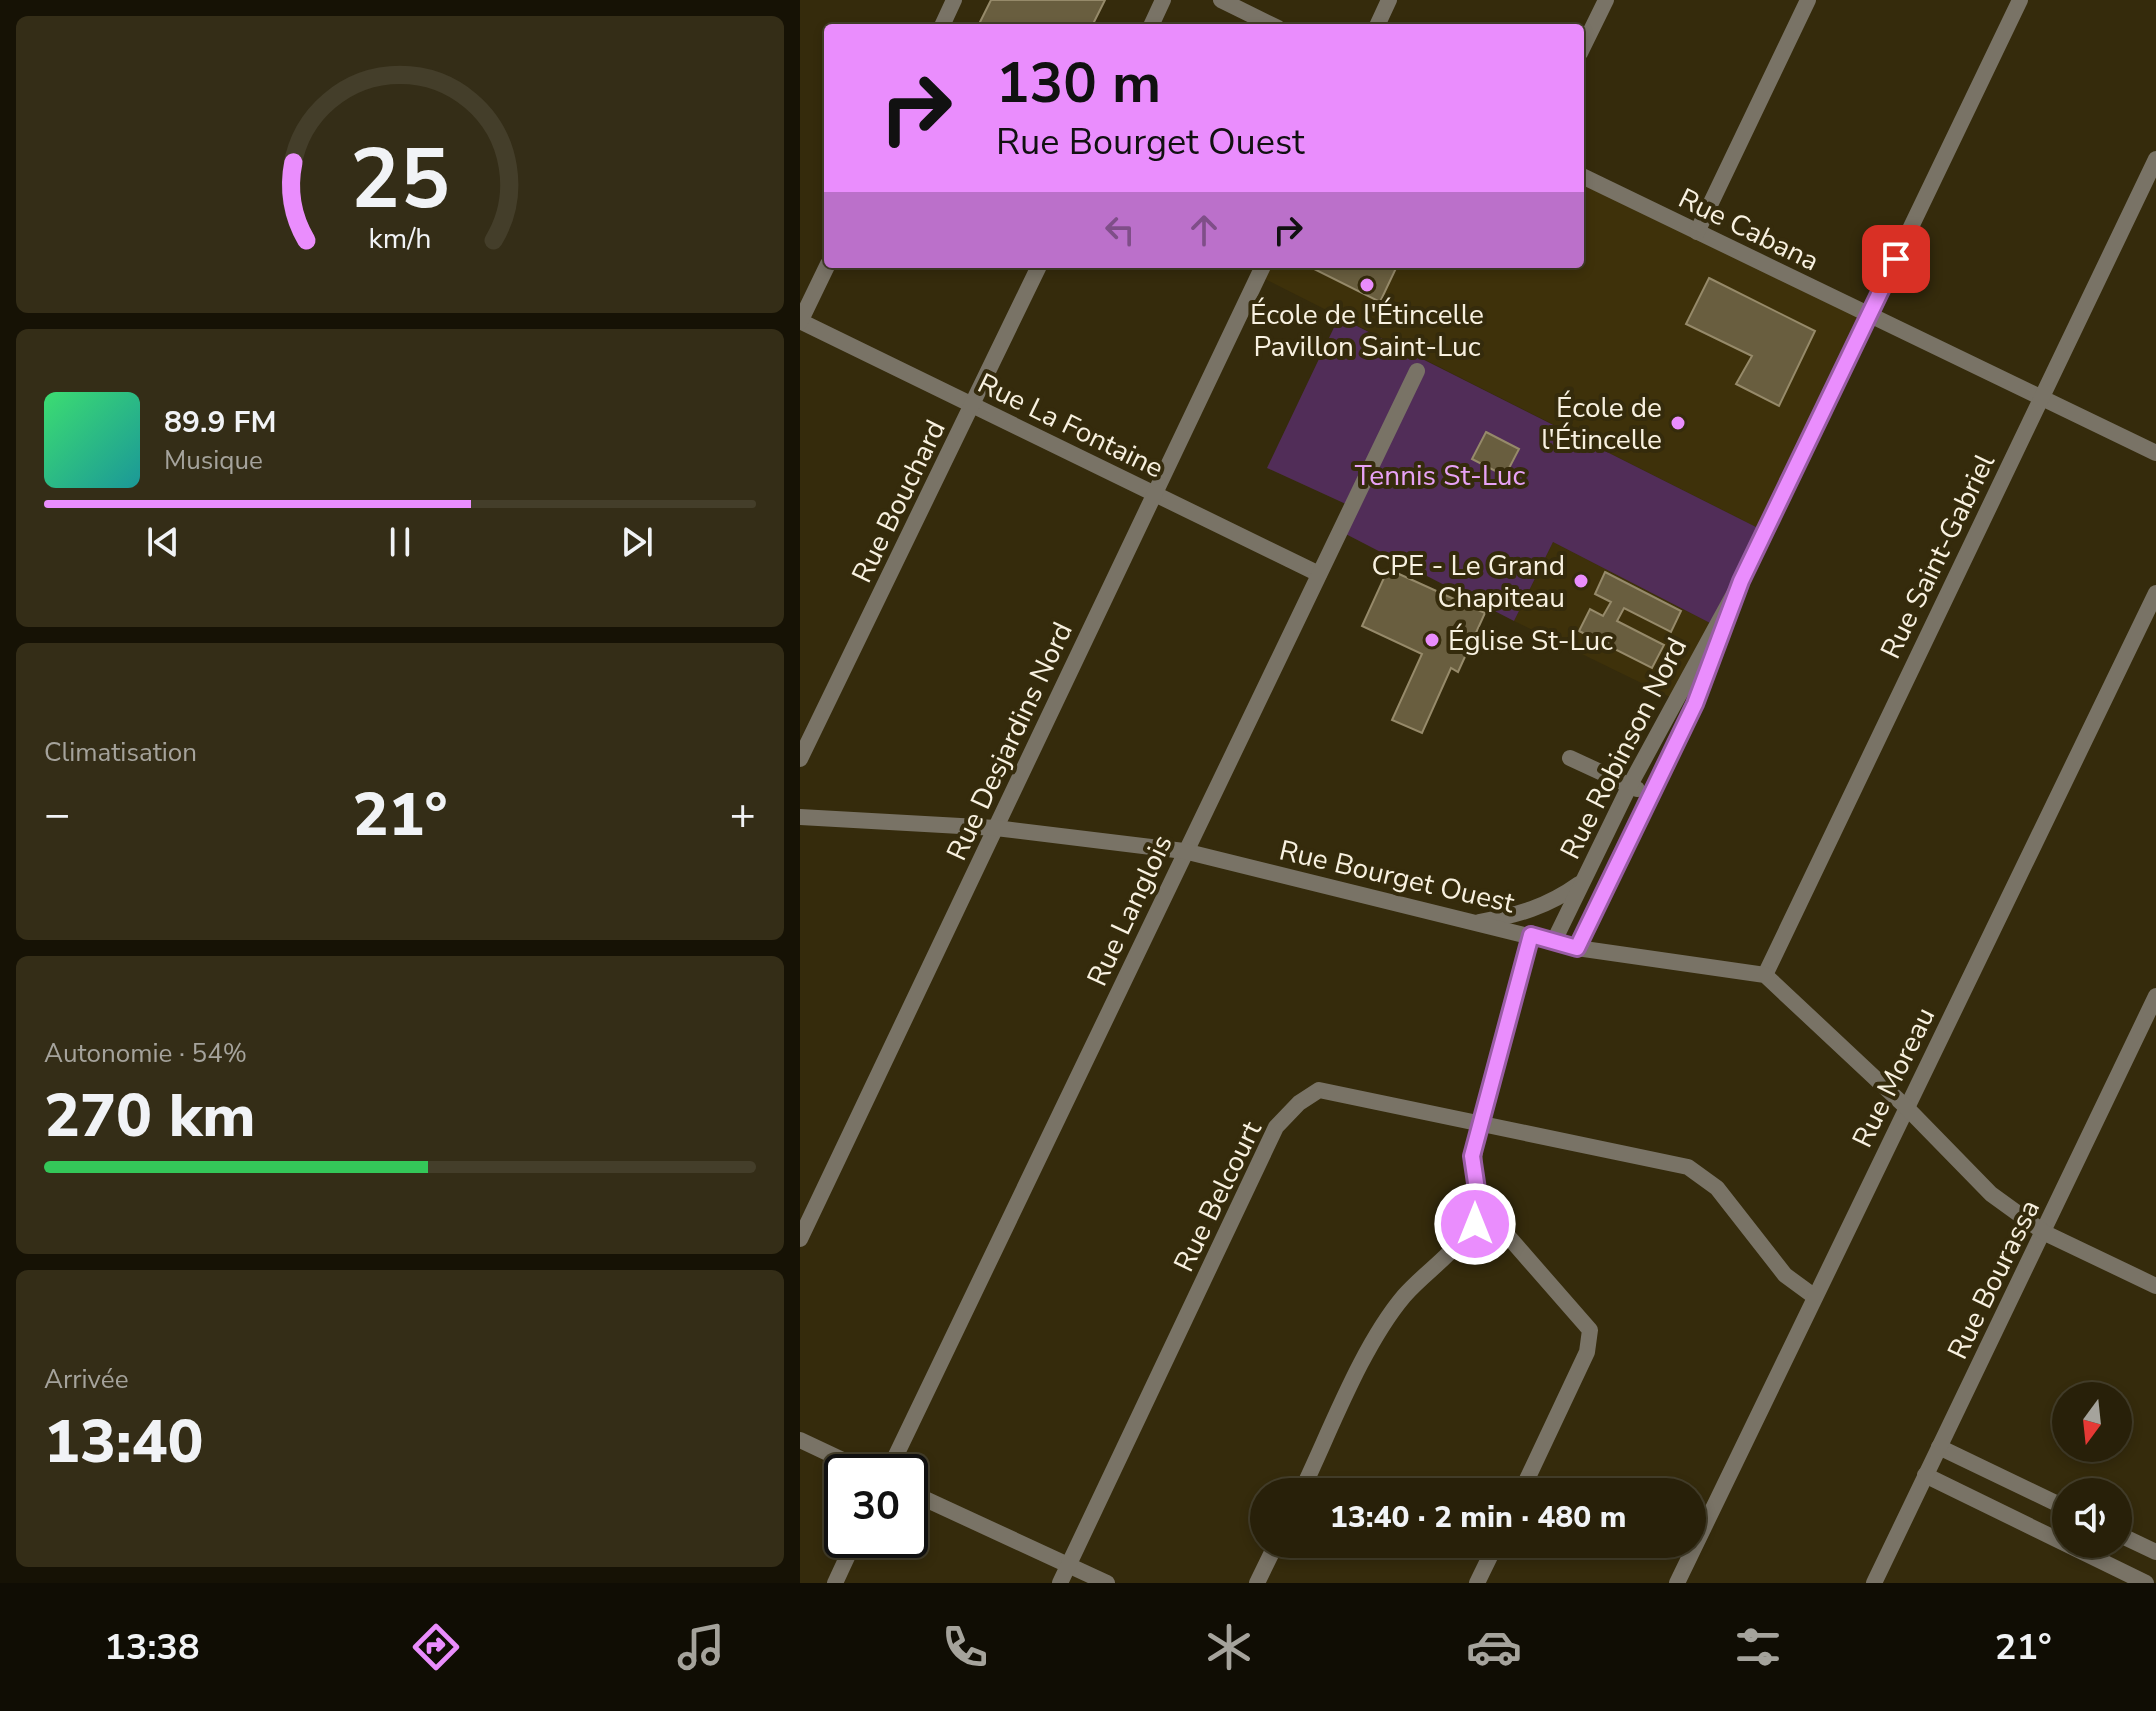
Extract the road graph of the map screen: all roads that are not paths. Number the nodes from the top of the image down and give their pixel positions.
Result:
1 (954, 0) edge
2 (1163, 0) edge
3 (1221, 0) edge
4 (1389, 0) edge
5 (1606, 0) edge
6 (1808, 0) edge
7 (2020, 0) edge
8 (943, 24) edge
9 (1152, 24) edge
10 (1270, 24) edge
11 (1378, 24) edge
12 (1584, 45) edge
13 (2156, 159) edge
14 (1584, 177) edge
15 (1697, 232) junction
16 (826, 268) edge
17 (1038, 268) edge
18 (1262, 268) edge
19 (1868, 316) junction
20 (800, 322) edge
21 (1417, 371) dead end
22 (2041, 398) junction
23 (973, 406) junction
24 (2156, 453) edge
25 (1155, 494) junction
26 (1319, 574) junction
27 (1741, 581) junction
28 (2156, 593) edge
29 (1570, 758) dead end
30 (800, 759) edge
31 (1630, 785) junction
32 (1650, 795) junction
33 (800, 817) edge
34 (996, 828) junction
35 (1184, 851) junction
36 (1583, 880) junction
37 (1479, 922) junction
38 (1531, 935) junction
39 (1554, 941) junction
40 (1577, 948) junction
41 (1765, 975) junction
42 (2156, 996) edge
43 (1907, 1108) junction
44 (1479, 1125) junction
45 (1479, 1203) junction
46 (2045, 1233) junction
47 (800, 1239) edge
48 (2156, 1286) edge
49 (1815, 1297) junction
50 (800, 1440) edge
51 (1939, 1447) junction
52 (830, 1454) edge
53 (897, 1454) edge
54 (1925, 1475) junction
55 (1308, 1478) edge
56 (1528, 1478) edge
57 (928, 1500) edge
58 (2052, 1501) edge
59 (2132, 1541) edge
60 (2156, 1552) edge
61 (847, 1558) edge
62 (1269, 1558) edge
63 (1489, 1558) edge
64 (1068, 1565) junction
65 (835, 1583) edge
66 (1060, 1583) edge
67 (1107, 1583) edge
68 (1257, 1583) edge
69 (1477, 1583) edge
70 (1677, 1583) edge
71 (1874, 1583) edge
72 (2146, 1583) edge

1 - 8 street
2 - 9 street
3 - 10 street
4 - 11 street
5 - 12 street
6 - 15 street
7 - 19 street, Rue Robinson Nord
13 - 22 street, Rue Saint-Gabriel
14 - 15 street, Rue Cabana
15 - 19 street, Rue Cabana
16 - 20 street
17 - 23 street, Rue Bouchard
18 - 25 street, Rue Desjardins Nord
19 - 22 street, Rue Cabana
19 - 27 street, Rue Robinson Nord
20 - 23 street, Rue La Fontaine
21 - 26 street, Rue Langlois
22 - 24 street, Rue Cabana
22 - 41 street, Rue Saint-Gabriel
23 - 25 street, Rue La Fontaine
23 - 30 street, Rue Bouchard
25 - 26 street, Rue La Fontaine
25 - 34 street, Rue Desjardins Nord
26 - 35 street, Rue Langlois
27 - 31 street, Rue Robinson Nord
27 - 32 street, Rue Robinson Nord
28 - 43 street, Rue Moreau
29 - 31 street
31 - 32 street
31 - 36 street, Rue Robinson Nord
32 - 40 street, Rue Robinson Nord
33 - 34 street, Rue Bourget Ouest
34 - 35 street, Rue Bourget Ouest
34 - 47 street, Rue Desjardins Nord
35 - 37 street, Rue Bourget Ouest
35 - 53 street, Rue Langlois
36 - 37 street
36 - 39 street, Rue Robinson Nord
37 - 38 street, Rue Bourget Ouest
38 - 39 street, Rue Bourget Ouest
38 - 44 street
39 - 40 street, Rue Bourget Ouest
40 - 41 street, Rue Bourget Ouest
41 - 43 street
42 - 46 street, Rue Bourassa
43 - 46 street
43 - 49 street, Rue Moreau
44 - 45 street
44 - 49 street, Rue Belcourt
44 - 64 street, Rue Belcourt
45 - 55 street
45 - 56 street
46 - 48 street
46 - 51 street, Rue Bourassa
49 - 70 street, Rue Moreau
50 - 52 street
51 - 54 street, Rue Bourassa
51 - 58 street
54 - 71 street, Rue Bourassa
54 - 72 street
57 - 64 street
59 - 60 street
61 - 65 street
62 - 68 street
63 - 69 street
64 - 66 street, Rue Belcourt
64 - 67 street

